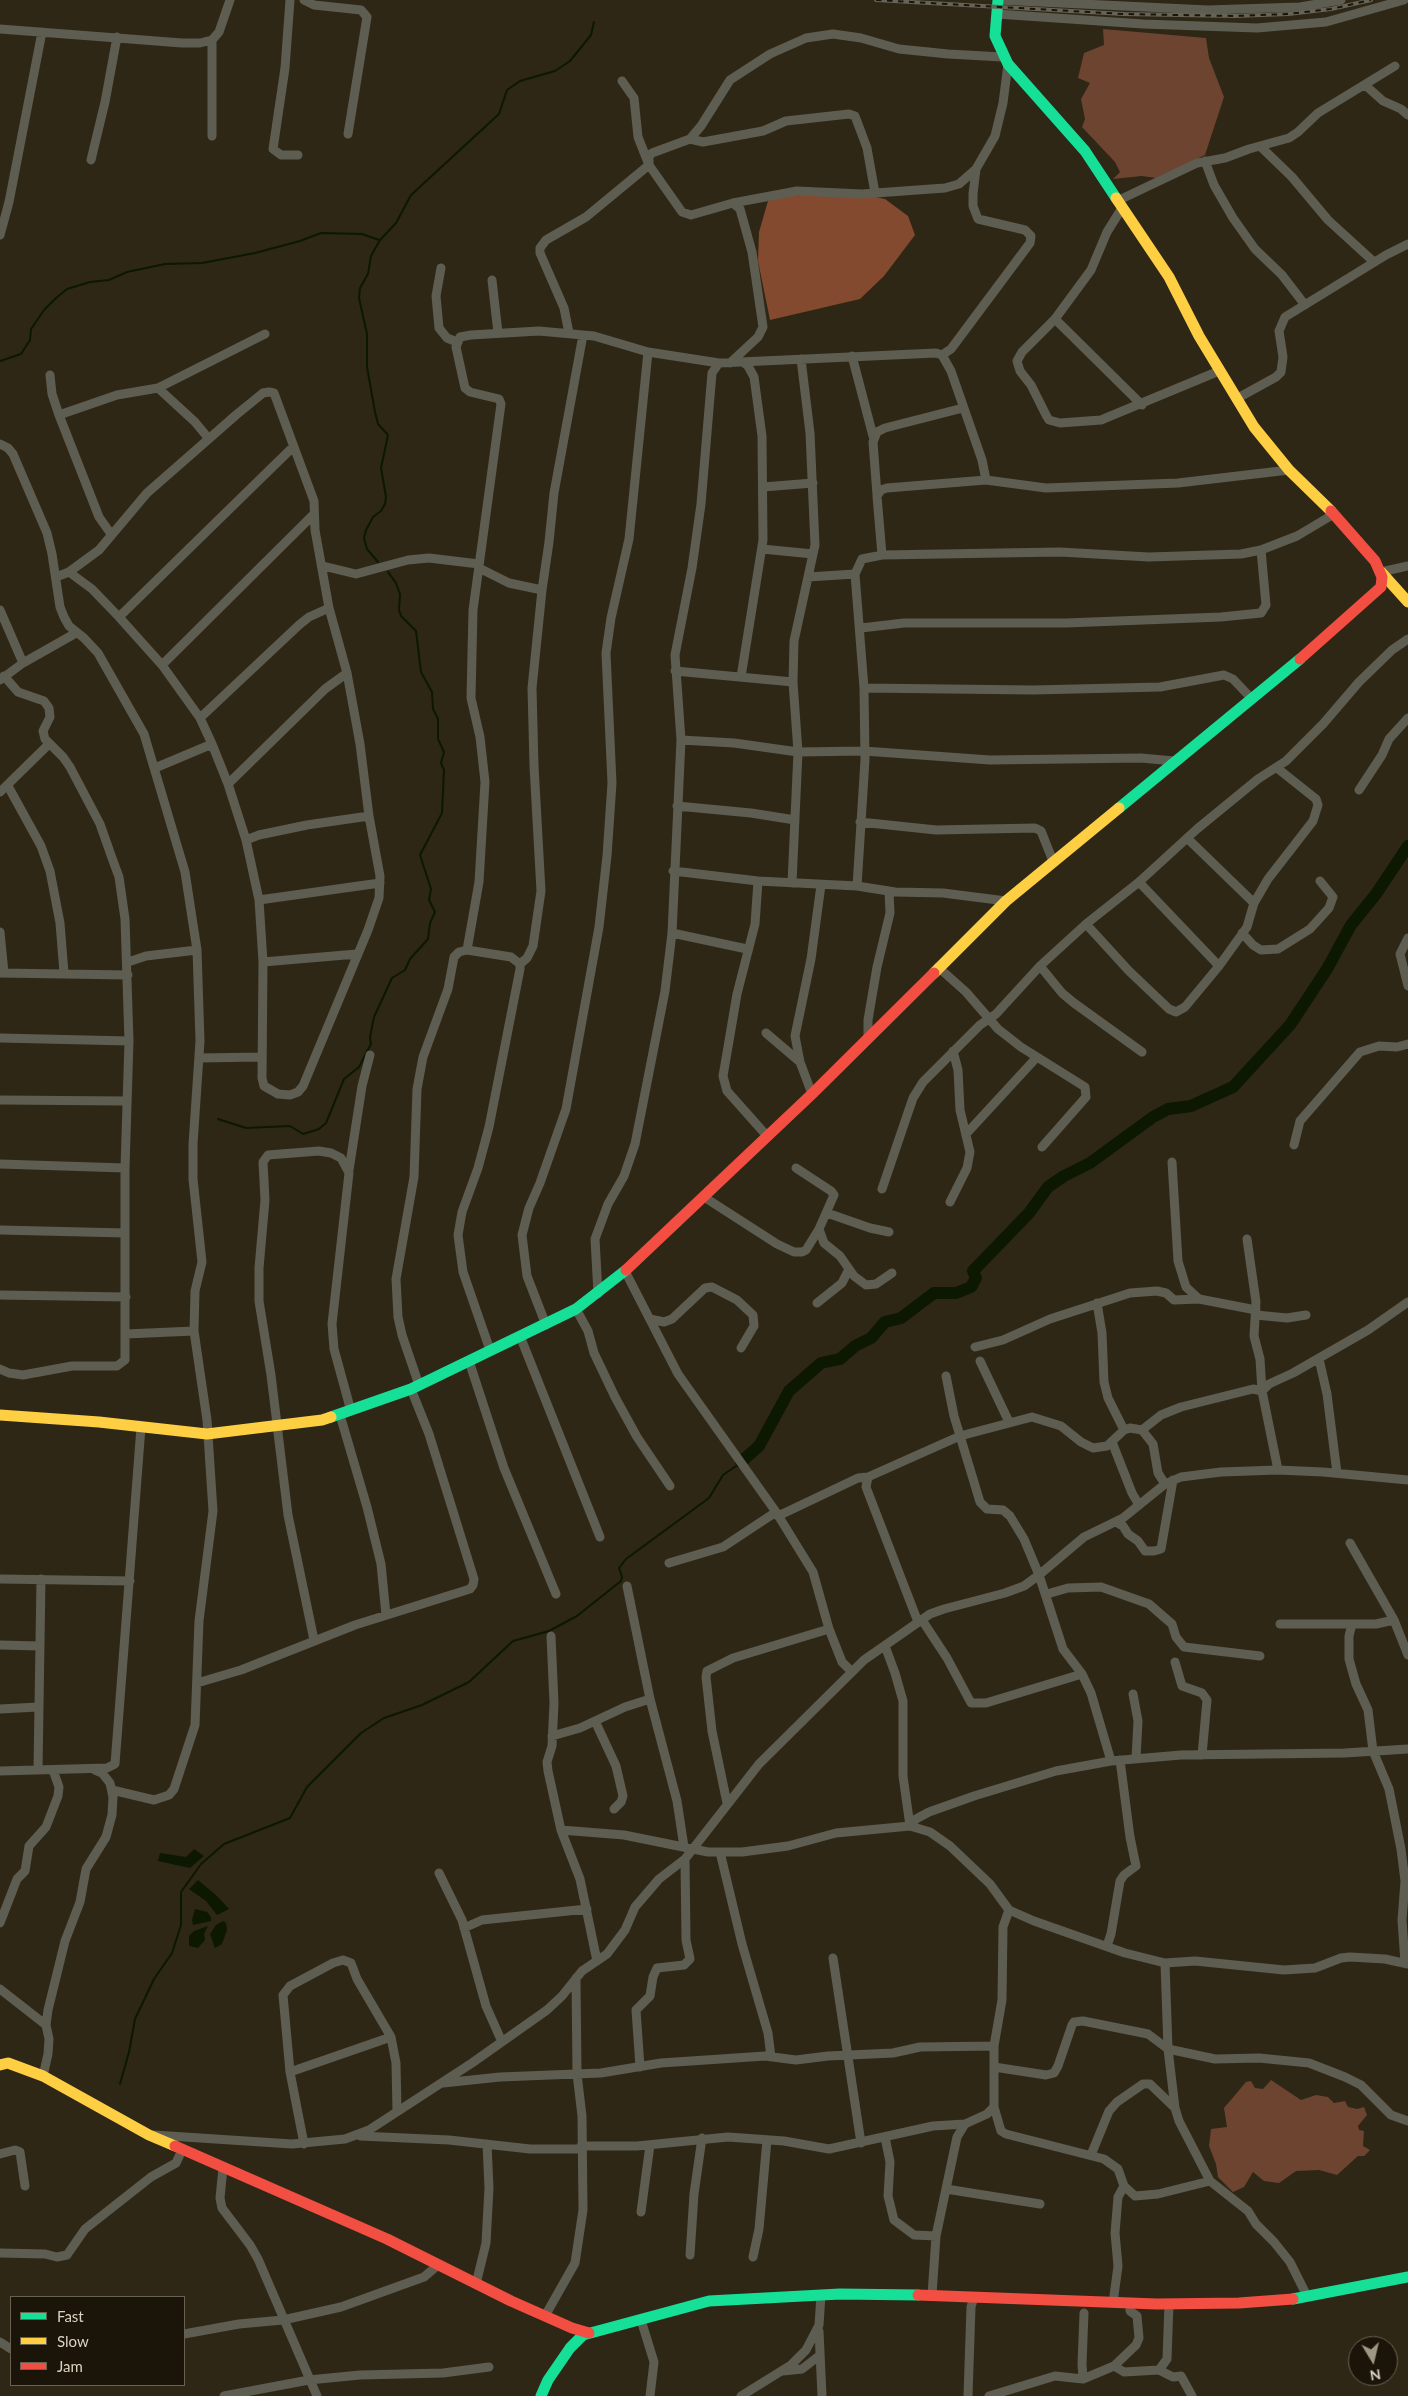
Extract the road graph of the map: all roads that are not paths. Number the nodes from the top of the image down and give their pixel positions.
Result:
1 (230, 0) edge
2 (290, 0) edge
3 (304, 0) edge
4 (998, 0) edge
5 (1341, 0) edge
6 (1404, 0) edge
7 (997, 14) junction
8 (0, 29) edge
9 (42, 32) junction
10 (116, 37) junction
11 (212, 40) junction
12 (1005, 60) junction
13 (1395, 66) dead end
14 (622, 81) dead end
15 (1365, 85) junction
16 (1408, 115) edge
17 (348, 134) dead end
18 (212, 136) dead end
19 (690, 139) junction
20 (1261, 147) junction
21 (298, 155) dead end
22 (90, 160) dead end
23 (1205, 161) junction
24 (649, 165) junction
25 (976, 169) junction
26 (875, 193) junction
27 (733, 203) junction
28 (1120, 205) junction
29 (0, 235) edge
30 (1408, 244) edge
31 (1374, 262) junction
32 (441, 268) dead end
33 (492, 280) dead end
34 (1305, 305) junction
35 (1056, 319) junction
36 (498, 333) junction
37 (568, 333) junction
38 (265, 334) dead end
39 (584, 334) junction
40 (457, 342) junction
41 (648, 352) junction
42 (942, 355) junction
43 (852, 356) junction
44 (801, 359) junction
45 (743, 362) junction
46 (720, 363) junction
47 (730, 363) junction
48 (1219, 370) junction
49 (50, 375) dead end
50 (158, 388) junction
51 (1236, 399) junction
52 (1142, 405) junction
53 (963, 408) junction
54 (60, 416) junction
55 (873, 436) junction
56 (209, 439) junction
57 (0, 444) edge
58 (292, 448) junction
59 (1289, 470) junction
60 (986, 480) junction
61 (813, 483) junction
62 (763, 487) junction
63 (877, 496) junction
64 (1334, 514) junction
65 (313, 515) junction
66 (111, 534) junction
67 (762, 549) junction
68 (1261, 550) junction
69 (813, 554) junction
70 (882, 555) junction
71 (323, 566) junction
72 (479, 566) junction
73 (1408, 566) edge
74 (69, 572) junction
75 (1381, 572) junction
76 (856, 574) junction
77 (56, 576) junction
78 (808, 577) junction
79 (542, 590) junction
80 (1408, 602) edge
81 (330, 608) junction
82 (0, 610) edge
83 (119, 617) junction
84 (861, 628) junction
85 (76, 633) junction
86 (1408, 639) edge
87 (23, 663) junction
88 (162, 665) junction
89 (675, 671) junction
90 (346, 673) junction
91 (741, 676) junction
92 (2, 678) edge
93 (793, 682) junction
94 (864, 688) junction
95 (1250, 698) junction
96 (200, 718) junction
97 (1408, 718) edge
98 (681, 740) junction
99 (50, 744) junction
100 (212, 744) junction
101 (798, 752) junction
102 (864, 752) junction
103 (1174, 761) junction
104 (155, 768) junction
105 (1277, 768) junction
106 (228, 784) junction
107 (8, 786) junction
108 (1359, 790) dead end
109 (0, 792) edge
110 (678, 806) junction
111 (370, 816) junction
112 (795, 820) junction
113 (860, 822) junction
114 (1187, 838) junction
115 (246, 840) junction
116 (1053, 861) junction
117 (673, 871) junction
118 (758, 881) junction
119 (1320, 881) dead end
120 (1139, 882) junction
121 (380, 883) junction
122 (792, 883) junction
123 (821, 885) junction
124 (857, 886) junction
125 (890, 891) junction
126 (259, 900) junction
127 (1006, 901) junction
128 (1254, 903) junction
129 (1086, 924) junction
130 (0, 932) edge
131 (672, 933) junction
132 (1242, 933) junction
133 (1408, 938) edge
134 (747, 949) junction
135 (197, 950) junction
136 (467, 950) junction
137 (357, 954) junction
138 (128, 962) junction
139 (263, 962) junction
140 (520, 964) junction
141 (1040, 966) junction
142 (1219, 966) junction
143 (938, 967) junction
144 (2, 973) edge
145 (64, 973) junction
146 (128, 975) junction
147 (1408, 986) edge
148 (988, 1019) junction
149 (766, 1033) dead end
150 (868, 1037) junction
151 (0, 1038) edge
152 (129, 1041) junction
153 (1408, 1044) edge
154 (953, 1051) junction
155 (1142, 1052) dead end
156 (370, 1055) dead end
157 (1037, 1057) junction
158 (199, 1058) junction
159 (262, 1058) junction
160 (800, 1062) junction
161 (812, 1094) junction
162 (0, 1100) edge
163 (126, 1101) junction
164 (967, 1133) junction
165 (767, 1136) junction
166 (1294, 1145) dead end
167 (1042, 1147) dead end
168 (1172, 1162) dead end
169 (0, 1164) edge
170 (125, 1168) junction
171 (796, 1168) dead end
172 (349, 1173) junction
173 (882, 1189) dead end
174 (704, 1197) junction
175 (950, 1202) dead end
176 (827, 1213) junction
177 (0, 1230) edge
178 (819, 1230) junction
179 (888, 1232) dead end
180 (126, 1234) junction
181 (1247, 1239) dead end
182 (824, 1243) junction
183 (810, 1244) junction
184 (849, 1269) junction
185 (625, 1271) junction
186 (892, 1273) dead end
187 (598, 1294) junction
188 (0, 1295) edge
189 (126, 1297) junction
190 (1200, 1299) junction
191 (1408, 1302) edge
192 (817, 1303) dead end
193 (1097, 1303) junction
194 (576, 1309) junction
195 (1396, 1312) junction
196 (1408, 1312) edge
197 (1256, 1313) junction
198 (1306, 1315) dead end
199 (650, 1319) junction
200 (546, 1325) junction
201 (194, 1330) junction
202 (126, 1334) junction
203 (520, 1336) junction
204 (975, 1347) dead end
205 (741, 1348) dead end
206 (490, 1350) junction
207 (1319, 1359) junction
208 (468, 1360) junction
209 (980, 1361) dead end
210 (0, 1369) edge
211 (946, 1376) dead end
212 (415, 1387) junction
213 (1262, 1391) junction
214 (346, 1413) junction
215 (0, 1415) edge
216 (1009, 1422) junction
217 (276, 1426) junction
218 (142, 1427) junction
219 (1124, 1430) junction
220 (1142, 1430) junction
221 (207, 1434) junction
222 (960, 1436) junction
223 (1112, 1442) junction
224 (1278, 1470) junction
225 (1337, 1473) junction
226 (868, 1477) junction
227 (1408, 1480) edge
228 (1169, 1482) junction
229 (670, 1486) dead end
230 (1139, 1505) junction
231 (777, 1514) junction
232 (1116, 1522) junction
233 (600, 1537) dead end
234 (1350, 1543) dead end
235 (669, 1563) dead end
236 (1039, 1575) junction
237 (0, 1578) edge
238 (41, 1579) junction
239 (130, 1581) junction
240 (627, 1586) dead end
241 (556, 1594) dead end
242 (1047, 1594) junction
243 (386, 1615) junction
244 (1394, 1620) junction
245 (920, 1621) junction
246 (1280, 1624) dead end
247 (1352, 1624) junction
248 (829, 1629) junction
249 (551, 1636) dead end
250 (314, 1640) junction
251 (0, 1645) edge
252 (39, 1646) junction
253 (885, 1646) junction
254 (1408, 1655) edge
255 (1260, 1656) dead end
256 (1174, 1662) dead end
257 (851, 1671) junction
258 (1082, 1674) junction
259 (197, 1684) junction
260 (1133, 1694) dead end
261 (650, 1700) junction
262 (38, 1708) junction
263 (0, 1710) edge
264 (595, 1721) junction
265 (552, 1736) junction
266 (1408, 1749) edge
267 (1373, 1751) junction
268 (1202, 1755) junction
269 (1136, 1758) junction
270 (1115, 1761) junction
271 (93, 1769) junction
272 (38, 1770) junction
273 (53, 1770) junction
274 (0, 1771) edge
275 (112, 1790) junction
276 (727, 1803) junction
277 (614, 1809) dead end
278 (910, 1826) junction
279 (561, 1830) junction
280 (688, 1848) junction
281 (720, 1852) junction
282 (685, 1859) junction
283 (439, 1873) dead end
284 (587, 1910) junction
285 (1009, 1910) junction
286 (0, 1923) edge
287 (464, 1928) junction
288 (1106, 1946) junction
289 (833, 1958) dead end
290 (597, 1961) junction
291 (1406, 1963) edge
292 (1165, 1964) junction
293 (576, 1978) junction
294 (0, 1989) edge
295 (46, 2025) junction
296 (391, 2037) junction
297 (502, 2042) junction
298 (994, 2046) junction
299 (1168, 2049) junction
300 (847, 2054) junction
301 (771, 2057) junction
302 (0, 2065) edge
303 (640, 2067) junction
304 (994, 2067) junction
305 (290, 2072) junction
306 (577, 2074) junction
307 (43, 2076) junction
308 (441, 2083) junction
309 (994, 2107) junction
310 (1175, 2108) junction
311 (398, 2112) junction
312 (1408, 2121) edge
313 (965, 2124) junction
314 (149, 2135) junction
315 (358, 2136) junction
316 (885, 2137) junction
317 (702, 2138) junction
318 (767, 2140) junction
319 (861, 2143) junction
320 (304, 2144) junction
321 (487, 2144) junction
322 (650, 2145) junction
323 (582, 2147) junction
324 (182, 2150) junction
325 (0, 2154) edge
326 (1091, 2155) junction
327 (223, 2168) junction
328 (1210, 2181) junction
329 (25, 2186) dead end
330 (1124, 2186) junction
331 (946, 2190) junction
332 (1040, 2204) dead end
333 (641, 2212) dead end
334 (936, 2236) junction
335 (0, 2252) edge
336 (690, 2255) dead end
337 (753, 2257) dead end
338 (438, 2265) junction
339 (1408, 2277) edge
340 (476, 2284) junction
341 (821, 2295) junction
342 (932, 2295) junction
343 (1307, 2296) junction
344 (974, 2297) junction
345 (1113, 2303) junction
346 (1130, 2304) junction
347 (1169, 2304) junction
348 (1084, 2313) dead end
349 (545, 2316) junction
350 (283, 2320) junction
351 (641, 2320) junction
352 (819, 2325) junction
353 (589, 2333) junction
354 (185, 2334) edge
355 (819, 2356) junction
356 (1114, 2366) junction
357 (489, 2367) dead end
358 (802, 2369) junction
359 (1159, 2370) junction
360 (783, 2371) junction
361 (820, 2375) junction
362 (1083, 2379) junction
363 (309, 2380) junction
364 (224, 2396) edge
365 (317, 2396) edge
366 (541, 2396) edge
367 (650, 2396) edge
368 (741, 2396) edge
369 (822, 2396) edge
370 (968, 2396) edge
371 (989, 2396) edge
372 (1192, 2396) edge

1 - 11 street
2 - 21 street
3 - 17 street
4 - 5 street
4 - 7 street
6 - 7 street
7 - 12 street
8 - 9 street
9 - 10 street
9 - 29 street
10 - 11 street
10 - 22 street
11 - 18 street
12 - 19 street
12 - 25 street
12 - 28 street
13 - 15 street
14 - 24 street
15 - 16 street
15 - 20 street
19 - 24 street
19 - 26 street
20 - 23 street
20 - 31 street
23 - 28 street
23 - 34 street
24 - 27 street
24 - 37 street
25 - 26 street
25 - 42 street
26 - 27 street
27 - 47 street
28 - 35 street
28 - 48 street
30 - 31 street
31 - 34 street
32 - 40 street
33 - 36 street
34 - 51 street
35 - 52 street
35 - 52 street
36 - 37 street
36 - 40 street
37 - 39 street
38 - 50 street
39 - 41 street
39 - 79 street
40 - 72 street
41 - 46 street
41 - 200 street
42 - 43 street
42 - 53 street
43 - 44 street
43 - 55 street
44 - 45 street
44 - 61 street
45 - 47 street
45 - 62 street
46 - 47 street
46 - 89 street
48 - 51 street
48 - 52 street
49 - 54 street
50 - 54 street
50 - 56 street
51 - 59 street
53 - 55 street
53 - 60 street
54 - 66 street
55 - 63 street
56 - 58 street
56 - 66 street
57 - 77 street
58 - 65 street
58 - 83 street
59 - 60 street
59 - 64 street
60 - 63 street
61 - 62 street
61 - 69 street
62 - 67 street
63 - 70 street
64 - 68 street
64 - 75 street
65 - 71 street
65 - 88 street
66 - 74 street
67 - 69 street
67 - 91 street
68 - 70 street
68 - 84 street
69 - 78 street
70 - 76 street
71 - 72 street
71 - 81 street
72 - 79 street
72 - 136 street
73 - 75 street
74 - 77 street
74 - 83 street
75 - 80 street
75 - 95 street
76 - 78 street
76 - 84 street
77 - 85 street
78 - 93 street
79 - 140 street
81 - 90 street
81 - 96 street
82 - 87 street
83 - 88 street
84 - 94 street
85 - 87 street
85 - 104 street
86 - 105 street
87 - 92 street
88 - 96 street
89 - 91 street
89 - 98 street
90 - 106 street
90 - 111 street
91 - 93 street
92 - 99 street
93 - 101 street
94 - 95 street
94 - 102 street
95 - 103 street
96 - 100 street
97 - 108 street
98 - 101 street
98 - 110 street
99 - 107 street
99 - 138 street
100 - 104 street
100 - 106 street
101 - 102 street
101 - 112 street
102 - 103 street
102 - 113 street
103 - 116 street
104 - 135 street
105 - 114 street
105 - 128 street
106 - 115 street
107 - 109 street
107 - 145 street
110 - 112 street
110 - 117 street
111 - 115 street
111 - 121 street
112 - 122 street
113 - 116 street
113 - 124 street
114 - 120 street
114 - 128 street
115 - 126 street
116 - 127 street
117 - 118 street
117 - 131 street
118 - 122 street
118 - 134 street
119 - 132 street
120 - 129 street
120 - 142 street
121 - 126 street
121 - 137 street
122 - 123 street
123 - 124 street
123 - 160 street
124 - 125 street
125 - 127 street
125 - 150 street
126 - 139 street
127 - 143 street
128 - 132 street
129 - 141 street
129 - 142 street
130 - 144 street
131 - 134 street
131 - 187 street
132 - 142 street
133 - 147 street
134 - 165 street
135 - 138 street
135 - 158 street
136 - 140 street
136 - 212 street
137 - 139 street
137 - 159 street
138 - 146 street
139 - 159 street
140 - 206 street
141 - 148 street
141 - 155 street
143 - 148 street
143 - 150 street
144 - 145 street
145 - 146 street
146 - 152 street
148 - 154 street
148 - 157 street
149 - 160 street
150 - 161 street
151 - 152 street
152 - 163 street
153 - 166 street
154 - 164 street
154 - 173 street
156 - 172 street
157 - 164 street
157 - 167 street
158 - 159 street
158 - 201 street
160 - 161 street
161 - 165 street
162 - 163 street
163 - 170 street
164 - 175 street
165 - 174 street
168 - 190 street
169 - 170 street
170 - 180 street
171 - 176 street
172 - 214 street
172 - 217 street
174 - 183 street
174 - 185 street
176 - 178 street
176 - 179 street
177 - 180 street
178 - 182 street
178 - 183 street
180 - 189 street
181 - 197 street
182 - 183 street
182 - 184 street
184 - 186 street
184 - 192 street
185 - 187 street
185 - 199 street
187 - 194 street
188 - 189 street
189 - 202 street
190 - 193 street
190 - 197 street
191 - 195 street
193 - 204 street
193 - 219 street
194 - 200 street
194 - 229 street
195 - 196 street
195 - 207 street
197 - 198 street
197 - 213 street
199 - 205 street
199 - 231 street
200 - 203 street
201 - 202 street
201 - 221 street
202 - 210 street
203 - 206 street
203 - 233 street
206 - 208 street
207 - 213 street
207 - 225 street
208 - 212 street
208 - 241 street
209 - 216 street
211 - 222 street
212 - 214 street
212 - 243 street
213 - 220 street
213 - 224 street
214 - 217 street
214 - 243 street
215 - 218 street
216 - 222 street
216 - 223 street
217 - 221 street
217 - 250 street
218 - 221 street
218 - 239 street
219 - 220 street
219 - 223 street
220 - 228 street
221 - 259 street
222 - 226 street
222 - 236 street
223 - 230 street
224 - 225 street
224 - 228 street
225 - 227 street
226 - 231 street
226 - 245 street
228 - 230 street
228 - 232 street
230 - 232 street
231 - 235 street
231 - 248 street
232 - 236 street
234 - 244 street
236 - 242 street
236 - 245 street
237 - 238 street
238 - 239 street
238 - 252 street
239 - 271 street
240 - 261 street
242 - 255 street
242 - 258 street
243 - 250 street
244 - 247 street
244 - 254 street
245 - 253 street
245 - 258 street
246 - 247 street
247 - 267 street
248 - 257 street
248 - 276 street
249 - 265 street
250 - 259 street
251 - 252 street
252 - 262 street
253 - 257 street
253 - 278 street
256 - 268 street
257 - 276 street
258 - 270 street
259 - 275 street
260 - 269 street
261 - 264 street
261 - 280 street
262 - 263 street
262 - 272 street
264 - 265 street
264 - 277 street
265 - 279 street
266 - 267 street
267 - 268 street
267 - 291 street
268 - 269 street
269 - 270 street
270 - 278 street
270 - 288 street
271 - 273 street
271 - 275 street
272 - 273 street
272 - 274 street
273 - 286 street
275 - 295 street
276 - 280 street
278 - 281 street
278 - 285 street
279 - 280 street
279 - 284 street
280 - 281 street
280 - 282 street
281 - 301 street
282 - 290 street
282 - 303 street
283 - 287 street
284 - 287 street
284 - 290 street
285 - 288 street
285 - 298 street
287 - 297 street
288 - 292 street
289 - 300 street
290 - 293 street
291 - 292 street
292 - 299 street
293 - 297 street
293 - 306 street
294 - 295 street
295 - 307 street
296 - 305 street
296 - 305 street
296 - 311 street
297 - 308 street
298 - 300 street
298 - 304 street
299 - 304 street
299 - 310 street
299 - 312 street
300 - 301 street
300 - 319 street
301 - 303 street
302 - 307 street
303 - 306 street
304 - 309 street
305 - 320 street
306 - 308 street
306 - 323 street
307 - 314 street
308 - 311 street
309 - 313 street
309 - 326 street
310 - 326 street
310 - 328 street
311 - 315 street
313 - 316 street
313 - 331 street
314 - 320 street
314 - 324 street
315 - 320 street
315 - 321 street
316 - 319 street
316 - 334 street
317 - 318 street
317 - 322 street
317 - 336 street
318 - 319 street
318 - 337 street
321 - 323 street
321 - 340 street
322 - 323 street
322 - 333 street
323 - 349 street
324 - 327 street
324 - 335 street
325 - 329 street
326 - 330 street
327 - 338 street
327 - 350 street
328 - 330 street
328 - 343 street
330 - 345 street
331 - 332 street
331 - 334 street
334 - 342 street
338 - 340 street
338 - 350 street
339 - 343 street
340 - 349 street
341 - 342 street
341 - 351 street
341 - 352 street
342 - 344 street
343 - 347 street
344 - 345 street
344 - 370 street
345 - 346 street
346 - 347 street
346 - 356 street
347 - 359 street
348 - 362 street
349 - 353 street
350 - 354 street
350 - 363 street
351 - 353 street
351 - 367 street
352 - 355 street
352 - 360 street
353 - 366 street
355 - 358 street
355 - 361 street
356 - 359 street
356 - 362 street
357 - 363 street
358 - 360 street
358 - 361 street
359 - 372 street
360 - 368 street
361 - 369 street
362 - 371 street
363 - 364 street
363 - 365 street

